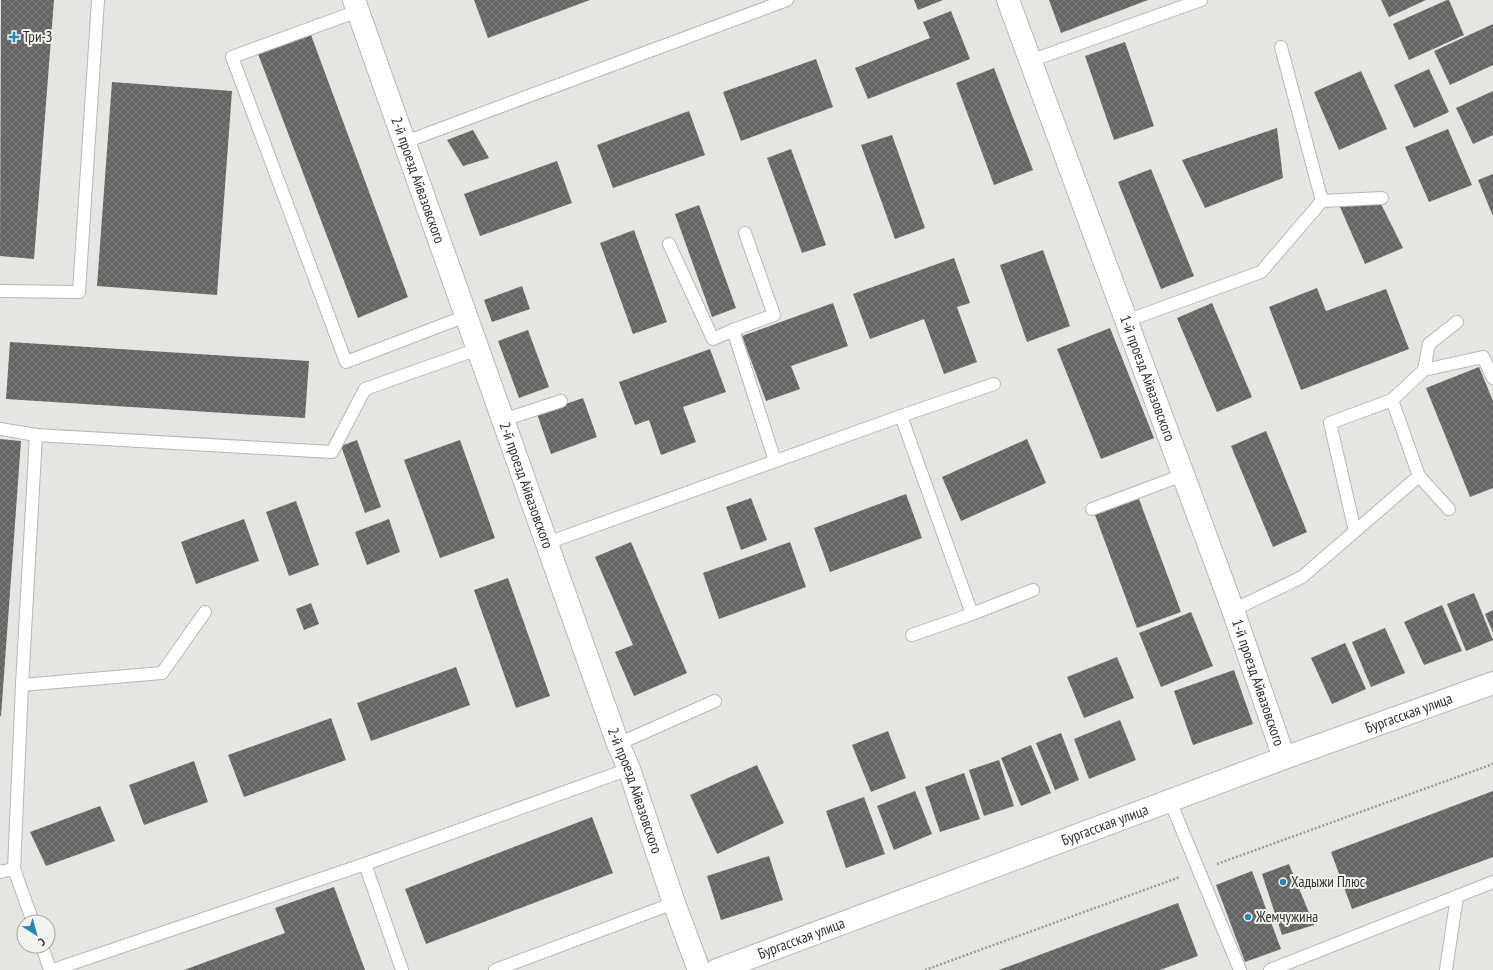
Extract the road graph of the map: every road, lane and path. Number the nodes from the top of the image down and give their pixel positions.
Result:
1 (98, 0) edge
2 (787, 0) edge
3 (1008, 0) edge
4 (1201, 0) edge
5 (356, 6) edge
6 (1282, 47) dead end
7 (1030, 61) junction
8 (405, 142) junction
9 (1382, 198) dead end
10 (1322, 201) junction
11 (746, 233) dead end
12 (669, 244) dead end
13 (0, 291) edge
14 (466, 316) junction
15 (1126, 320) junction
16 (1457, 322) dead end
17 (732, 330) junction
18 (478, 349) junction
19 (1424, 370) junction
20 (1493, 378) edge
21 (994, 384) dead end
22 (1392, 400) junction
23 (562, 401) dead end
24 (901, 416) junction
25 (503, 420) junction
26 (0, 429) edge
27 (36, 435) junction
28 (775, 461) junction
29 (1183, 476) junction
30 (1419, 476) junction
31 (1092, 509) dead end
32 (1449, 509) dead end
33 (1355, 532) junction
34 (547, 543) junction
35 (1033, 590) dead end
36 (1233, 610) junction
37 (205, 612) dead end
38 (972, 614) junction
39 (912, 635) dead end
40 (1493, 682) edge
41 (22, 685) junction
42 (715, 701) dead end
43 (618, 744) junction
44 (1284, 758) junction
45 (629, 769) junction
46 (1170, 802) junction
47 (365, 864) junction
48 (14, 869) junction
49 (0, 872) edge
50 (1493, 882) edge
51 (1457, 896) junction
52 (674, 903) junction
53 (30, 914) edge
54 (45, 954) edge
55 (52, 970) edge
56 (402, 970) edge
57 (494, 970) edge
58 (699, 970) edge
59 (717, 970) edge
60 (1240, 970) edge
61 (1270, 970) edge
62 (1446, 970) edge

1 - 13 lane
2 - 8 lane
3 - 7 street, 1-й проезд Айвазовского
4 - 7 lane
5 - 8 street, 2-й проезд Айвазовского
5 - 14 lane
6 - 10 lane
7 - 15 street, 1-й проезд Айвазовского
8 - 14 street, 2-й проезд Айвазовского
9 - 10 lane
10 - 15 lane
11 - 17 lane
12 - 17 lane
14 - 18 street, 2-й проезд Айвазовского
15 - 29 street, 1-й проезд Айвазовского
16 - 19 lane
17 - 28 lane
18 - 25 street, 2-й проезд Айвазовского
18 - 27 lane
19 - 20 lane
19 - 22 lane
21 - 24 lane
22 - 30 lane
22 - 33 lane
23 - 25 lane
24 - 28 lane
24 - 38 lane
25 - 34 street, 2-й проезд Айвазовского
26 - 27 lane
27 - 41 lane
28 - 34 lane
29 - 31 lane
29 - 36 street, 1-й проезд Айвазовского
30 - 32 lane
30 - 33 lane
33 - 36 lane
34 - 43 street, 2-й проезд Айвазовского
35 - 38 lane
36 - 44 street, 1-й проезд Айвазовского
37 - 41 lane
38 - 39 lane
40 - 44 street, Бургасская улица
41 - 48 lane
42 - 43 lane
43 - 45 street, 2-й проезд Айвазовского
44 - 46 street, Бургасская улица
45 - 47 lane
45 - 52 street, 2-й проезд Айвазовского
46 - 59 street, Бургасская улица
46 - 60 lane
47 - 55 lane
47 - 56 lane
48 - 49 lane
48 - 53 lane
50 - 51 lane
51 - 61 lane
51 - 62 lane
52 - 57 lane
52 - 58 street, 2-й проезд Айвазовского
54 - 55 lane

